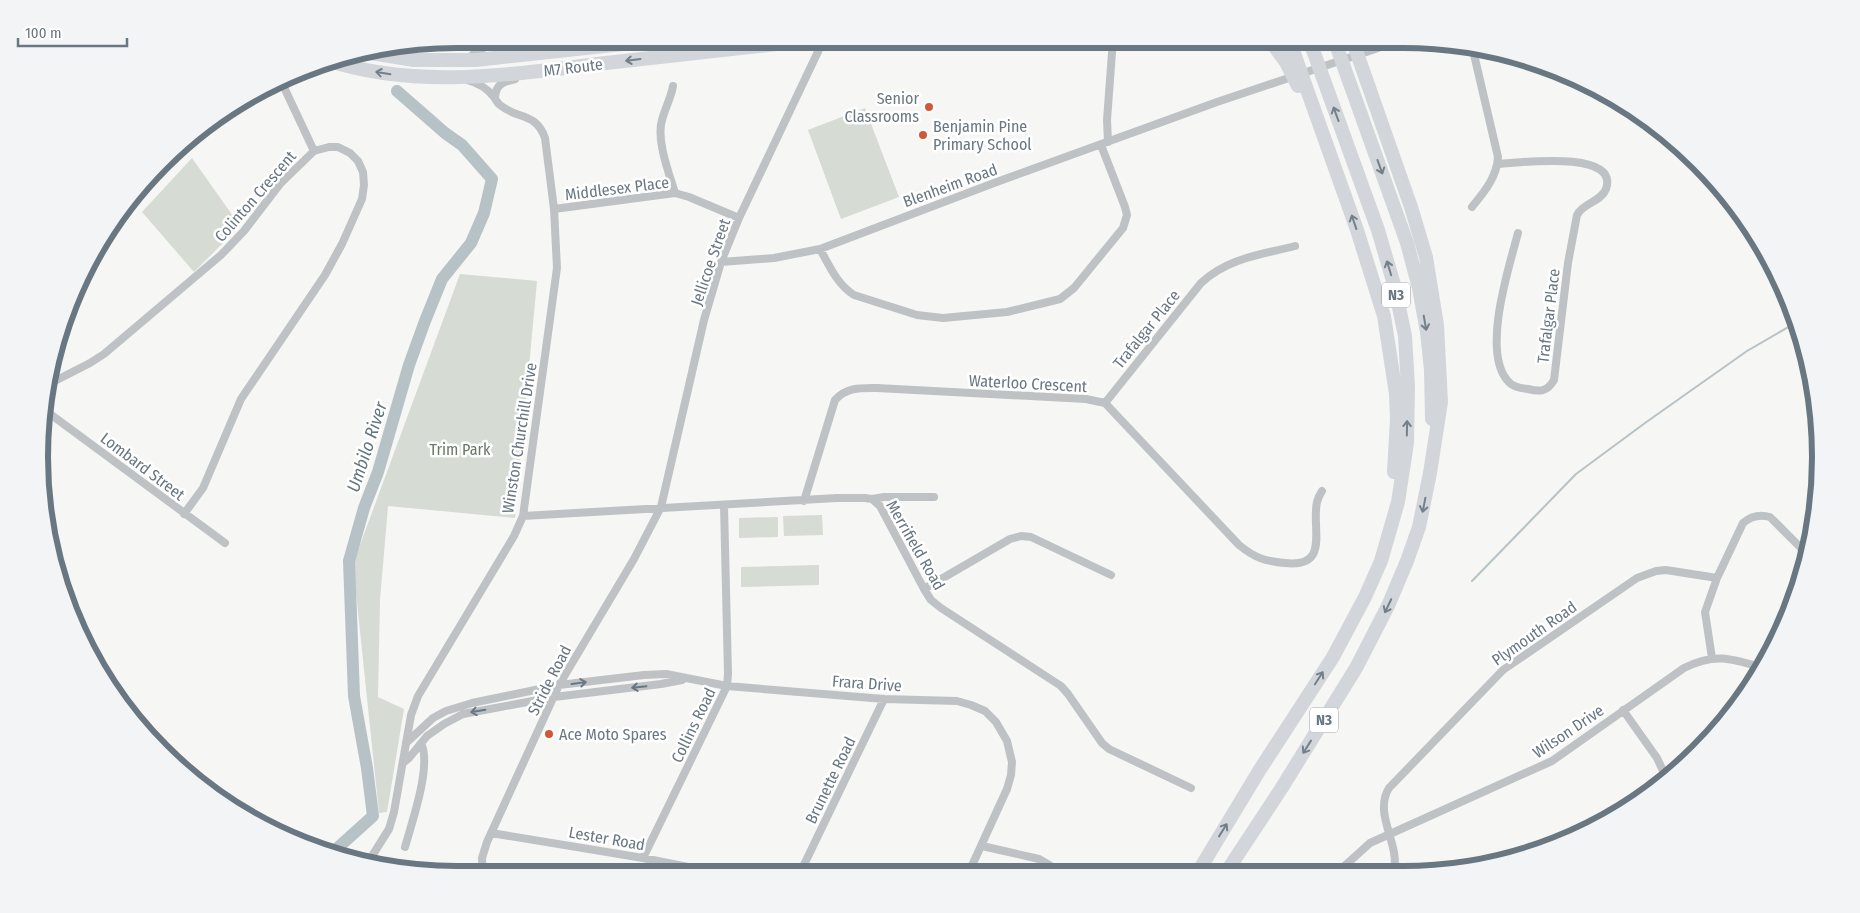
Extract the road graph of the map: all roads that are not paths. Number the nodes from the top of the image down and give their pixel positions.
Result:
1 (485, 48) edge
2 (499, 48) edge
3 (590, 48) edge
4 (742, 48) edge
5 (819, 48) edge
6 (1112, 48) edge
7 (1276, 48) edge
8 (1292, 48) edge
9 (1311, 48) edge
10 (1337, 48) edge
11 (1355, 48) edge
12 (1378, 48) edge
13 (381, 54) edge
14 (537, 54) junction
15 (1474, 54) edge
16 (456, 60) junction
17 (341, 64) edge
18 (538, 71) junction
19 (458, 78) junction
20 (284, 86) edge
21 (673, 86) dead end
22 (495, 97) junction
23 (1105, 143) junction
24 (314, 151) junction
25 (1498, 164) junction
26 (1340, 181) junction
27 (675, 193) junction
28 (1472, 207) dead end
29 (554, 209) junction
30 (739, 218) junction
31 (1518, 233) dead end
32 (1295, 246) dead end
33 (820, 249) junction
34 (721, 262) junction
35 (54, 381) edge
36 (1105, 403) junction
37 (50, 413) edge
38 (1432, 457) junction
39 (1322, 491) dead end
40 (934, 497) dead end
41 (872, 499) junction
42 (804, 501) junction
43 (724, 505) junction
44 (661, 507) junction
45 (184, 514) junction
46 (523, 516) junction
47 (225, 543) dead end
48 (1802, 549) edge
49 (1381, 561) junction
50 (1111, 575) dead end
51 (1717, 578) junction
52 (924, 589) junction
53 (1712, 658) junction
54 (1755, 665) edge
55 (686, 679) junction
56 (559, 685) junction
57 (727, 686) junction
58 (554, 697) junction
59 (884, 699) junction
60 (1623, 710) junction
61 (411, 715) junction
62 (427, 723) junction
63 (422, 743) junction
64 (406, 744) junction
65 (403, 763) junction
66 (1664, 771) edge
67 (1191, 788) dead end
68 (491, 833) junction
69 (1389, 834) junction
70 (982, 846) junction
71 (405, 847) dead end
72 (372, 857) edge
73 (643, 858) junction
74 (482, 866) edge
75 (683, 866) edge
76 (803, 866) edge
77 (973, 866) edge
78 (1051, 866) edge
79 (1202, 866) edge
80 (1231, 866) edge
81 (1345, 866) edge
82 (1394, 866) edge

1 - 16 street
2 - 14 street
3 - 14 highway, M7 Route
4 -> 18 highway, M7 Route
5 - 30 street, Jellicoe Street
6 - 23 street
7 - 26 highway
8 - 26 highway
49 -> 9 highway, N3
10 -> 38 highway, N3
11 - 38 highway
12 - 23 street, Blenheim Road
13 - 16 highway, M7 Route
14 - 16 highway, M7 Route
15 - 25 street
19 -> 17 highway, M7 Route
18 - 19 highway, M7 Route
18 - 22 street
19 - 22 street, Winston Churchill Drive
20 - 24 street
21 - 27 street
22 - 29 street, Winston Churchill Drive
23 - 33 street, Blenheim Road
23 - 33 street
24 - 35 street, Colinton Crescent
24 - 45 street, Colinton Crescent
25 - 28 street
25 - 31 street, Trafalgar Place
49 -> 26 highway
27 - 29 street, Middlesex Place
27 - 30 street, Middlesex Place
29 - 46 street, Winston Churchill Drive
30 - 34 street, Jellicoe Street
32 - 36 street, Trafalgar Place
33 - 34 street, Blenheim Road
34 - 44 street, Jellicoe Street
36 - 39 street, Waterloo Crescent
36 - 42 street, Waterloo Crescent
37 - 45 street, Lombard Street
38 -> 80 highway, N3
40 - 41 street
41 - 42 street, Merrifield Road
41 - 52 street, Merrifield Road
42 - 43 street, Merrifield Road
43 - 44 street, Merrifield Road
43 - 57 street, Collins Road
44 - 46 street, Merrifield Road
44 - 56 street, Stride Road
45 - 47 street, Lombard Street
46 - 61 street, Winston Churchill Drive
48 - 51 street
79 -> 49 highway, N3
50 - 52 street
51 - 53 street
51 - 69 street, Plymouth Road
52 - 67 street, Merrifield Road
53 - 54 street, Wilson Drive
53 - 60 street, Wilson Drive
56 -> 55 street, Frara Drive
55 - 57 street, Frara Drive
55 -> 58 street, Frara Drive
56 - 58 street, Stride Road
56 - 62 street, Frara Drive
57 - 59 street, Frara Drive
57 - 73 street, Collins Road
58 -> 63 street, Frara Drive
58 - 68 street, Stride Road
59 - 70 street, Frara Drive
59 - 76 street, Brunette Road
60 - 66 street
60 - 69 street, Wilson Drive
61 - 62 street
61 - 64 street, Winston Churchill Drive
62 - 64 street, Frara Drive
63 - 65 street, Frara Drive
63 - 71 street
64 - 65 street, Winston Churchill Drive
65 - 72 street, Winston Churchill Drive
68 - 73 street, Lester Road
68 - 74 street, Stride Road
69 - 81 street, Wilson Drive
69 - 82 street, Plymouth Road
70 - 77 street
70 - 78 street
73 - 75 street, Lester Road

